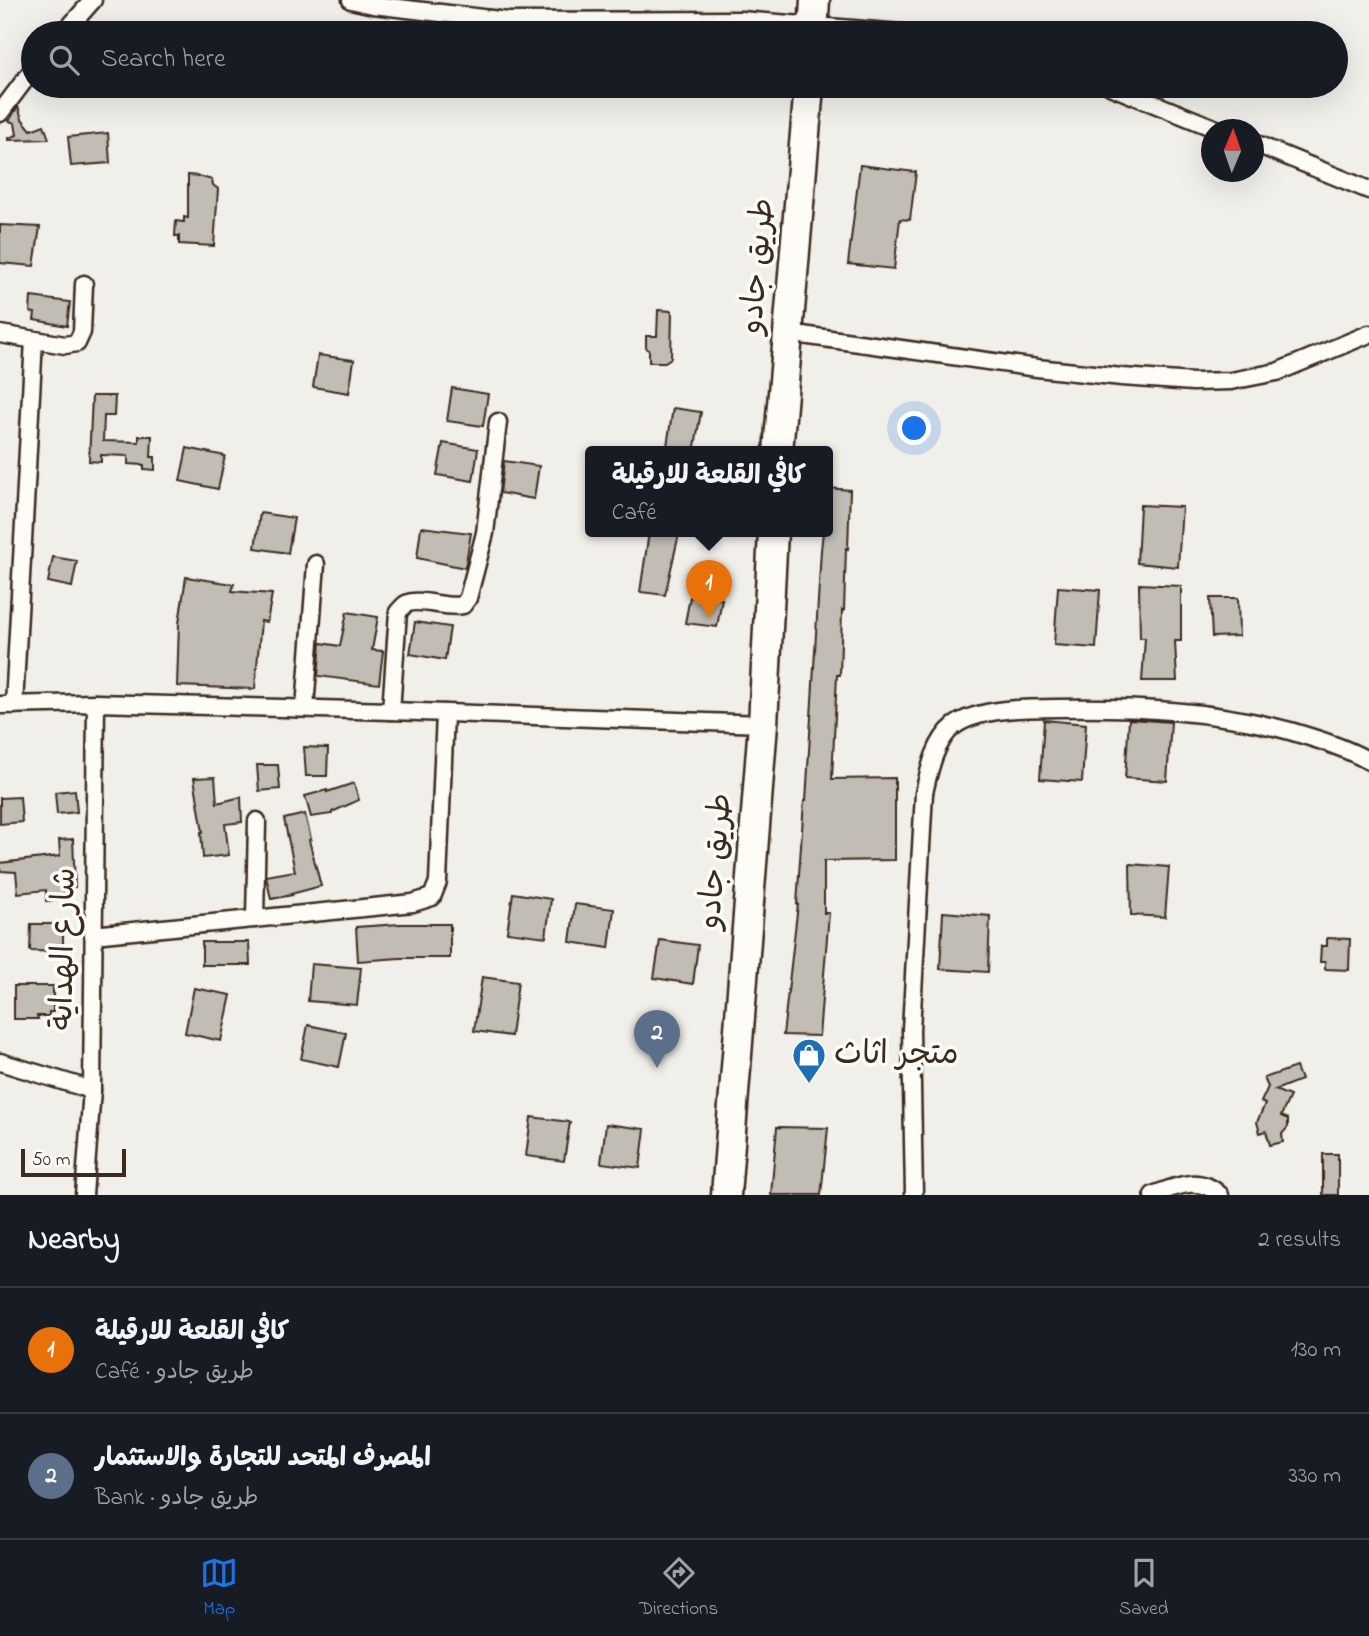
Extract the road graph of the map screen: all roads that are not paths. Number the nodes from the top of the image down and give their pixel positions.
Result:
1 (93, 0) edge
2 (351, 0) edge
3 (814, 20) edge
4 (75, 21) edge
5 (21, 85) edge
6 (808, 98) edge
7 (1140, 98) edge
8 (0, 113) edge
9 (1201, 123) edge
10 (1264, 147) edge
11 (1369, 190) edge
12 (85, 284) dead end
13 (788, 332) junction
14 (0, 334) edge
15 (1369, 334) edge
16 (34, 340) junction
17 (498, 422) dead end
18 (778, 446) edge
19 (773, 537) edge
20 (316, 564) dead end
21 (96, 703) junction
22 (7, 705) edge
23 (305, 708) junction
24 (391, 711) junction
25 (445, 713) junction
26 (763, 724) junction
27 (1369, 761) edge
28 (257, 821) dead end
29 (256, 919) junction
30 (93, 935) junction
31 (0, 1062) edge
32 (92, 1090) junction
33 (84, 1195) edge
34 (726, 1195) edge
35 (914, 1195) edge
36 (1153, 1195) edge
37 (1220, 1195) edge

1 - 4 street
2 - 3 street
5 - 8 street
6 - 13 highway, طريق جادو
7 - 9 street
10 - 11 street
12 - 16 street
13 - 15 street
13 - 18 highway, طريق جادو
14 - 16 street
16 - 22 street
17 - 24 street
19 - 26 highway, طريق جادو
20 - 23 street
21 - 22 street
21 - 23 street
21 - 30 street, شارع الهداية
23 - 24 street
24 - 25 street
25 - 26 street
25 - 29 street
26 - 34 highway, طريق جادو
27 - 35 street
28 - 29 street
29 - 30 street
30 - 32 street, شارع الهداية
31 - 32 street
32 - 33 street, شارع الهداية
36 - 37 street

